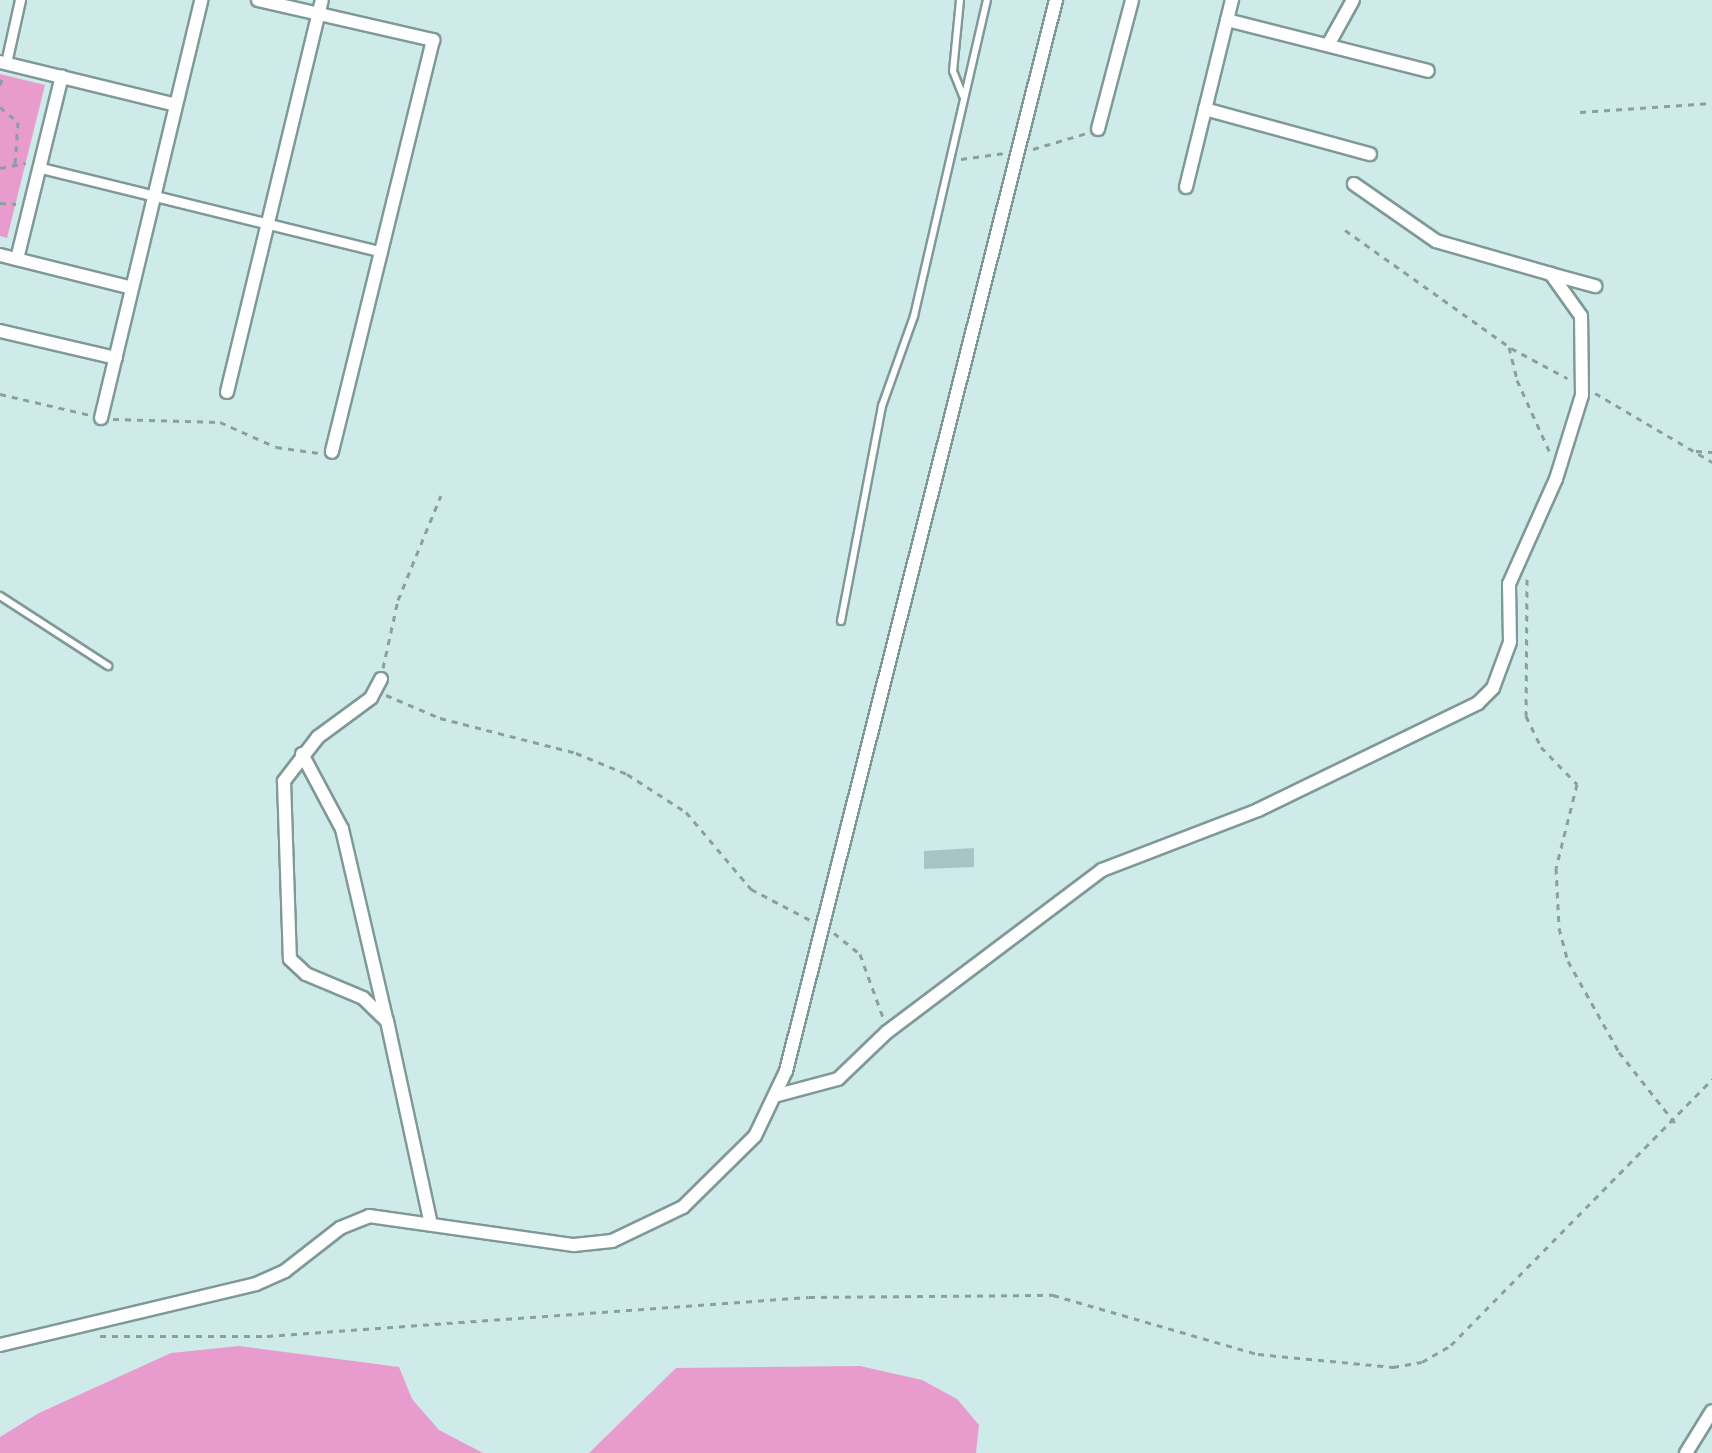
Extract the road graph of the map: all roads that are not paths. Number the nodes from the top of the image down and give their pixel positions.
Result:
1 (20, 0) edge
2 (201, 0) edge
3 (258, 0) edge
4 (960, 0) edge
5 (987, 0) edge
6 (1056, 0) edge
7 (1132, 0) edge
8 (1232, 0) edge
9 (1353, 0) edge
10 (320, 7) edge
11 (1227, 20) junction
12 (1328, 45) junction
13 (3, 63) edge
14 (1428, 71) dead end
15 (62, 76) junction
16 (963, 96) junction
17 (176, 105) junction
18 (1205, 109) junction
19 (1098, 129) dead end
20 (1370, 154) dead end
21 (41, 168) junction
22 (1354, 184) dead end
23 (1186, 187) dead end
24 (153, 194) junction
25 (268, 222) junction
26 (382, 252) junction
27 (0, 255) edge
28 (17, 259) junction
29 (1551, 274) junction
30 (1595, 286) dead end
31 (132, 288) junction
32 (0, 331) edge
33 (116, 358) junction
34 (227, 392) dead end
35 (101, 418) road end
36 (332, 452) road end
37 (0, 596) edge
38 (841, 621) dead end
39 (108, 666) dead end
40 (378, 684) road end
41 (302, 754) junction
42 (387, 1021) junction
43 (778, 1095) junction
44 (430, 1220) junction
45 (0, 1345) edge
46 (1712, 1411) edge
47 (1686, 1453) edge

1 - 13 street
2 - 17 street
3 - 10 street
4 - 16 lane
5 - 16 lane
6 - 43 street
7 - 19 street
8 - 11 street
9 - 12 street
10 - 25 street
10 - 26 street
11 - 12 street
11 - 18 street
12 - 14 street
13 - 15 street
15 - 17 street
15 - 21 street
16 - 38 lane
17 - 24 street
18 - 20 street
18 - 23 street
21 - 24 street
21 - 28 street
22 - 29 street
24 - 25 street
24 - 31 street
25 - 26 street
25 - 34 street
26 - 36 street
27 - 28 street
28 - 31 street
29 - 30 street
29 - 43 street
31 - 33 street
32 - 33 street
33 - 35 street
37 - 39 lane
40 - 41 street
41 - 42 street
41 - 42 street
42 - 44 street
43 - 44 street
44 - 45 street
46 - 47 street

